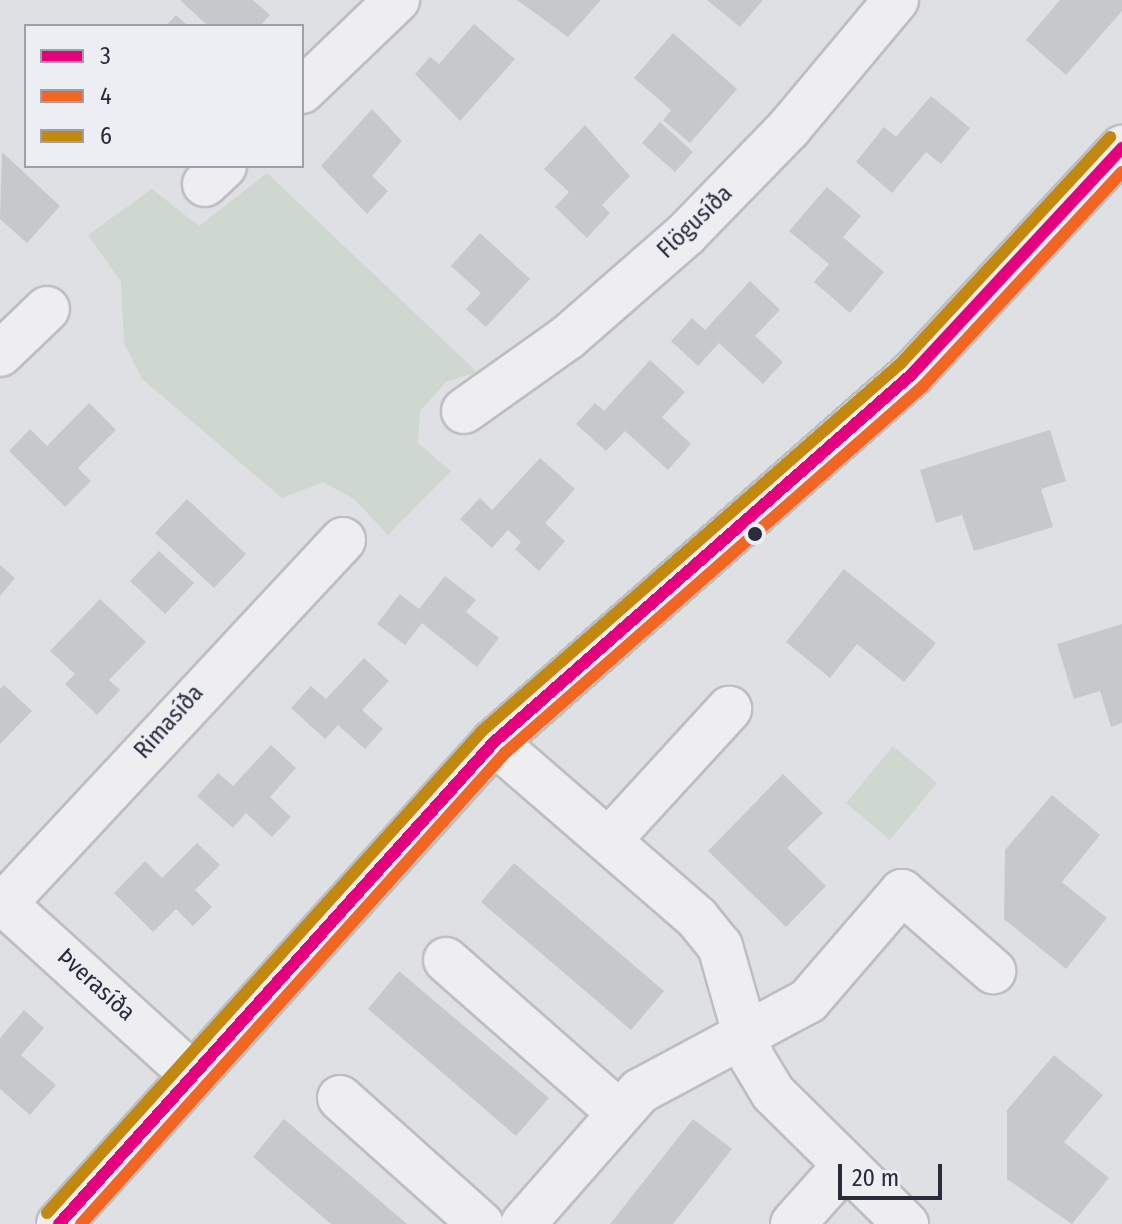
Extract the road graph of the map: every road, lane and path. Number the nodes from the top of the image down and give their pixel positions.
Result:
1 (397, 0) edge
2 (896, 0) edge
3 (304, 89) edge
4 (1118, 159) edge
5 (47, 309) dead end
6 (0, 354) edge
7 (464, 411) dead end
8 (343, 540) dead end
9 (729, 709) dead end
10 (494, 742) junction
11 (609, 840) junction
12 (1, 904) edge
13 (446, 960) dead end
14 (993, 971) dead end
15 (744, 1032) junction
16 (190, 1072) junction
17 (340, 1098) dead end
18 (617, 1111) junction
19 (842, 1169) junction
20 (59, 1224) edge
21 (481, 1224) edge
22 (523, 1224) edge
23 (793, 1224) edge
24 (906, 1224) edge

1 - 3 street
2 - 7 street, Flögusíða
4 - 10 street
5 - 6 street
8 - 12 street, Rimasíða
9 - 11 street
10 - 11 street
10 - 16 street
11 - 15 street
12 - 16 street, Þverasíða
13 - 18 street
14 - 15 street
15 - 18 street
15 - 19 street
16 - 20 street
17 - 21 street
18 - 22 street
19 - 23 street
19 - 24 street

